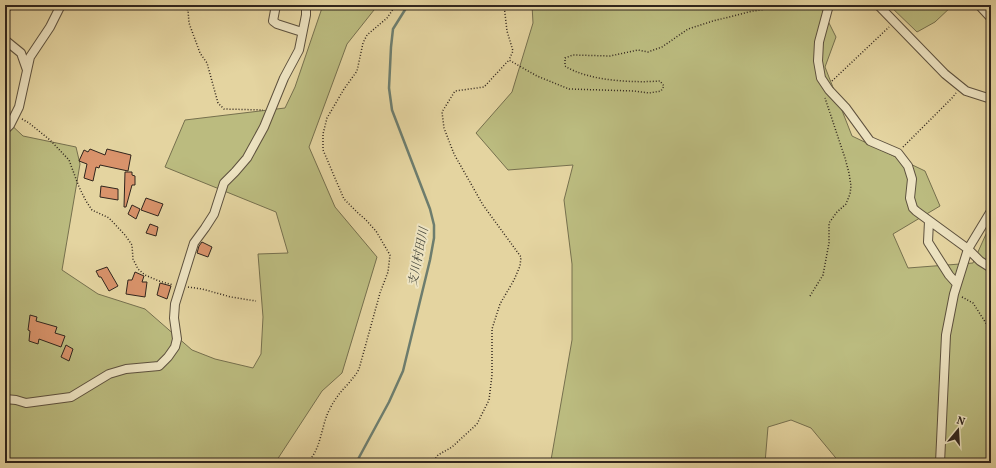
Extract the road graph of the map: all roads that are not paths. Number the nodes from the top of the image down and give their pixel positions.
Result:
1 (9, 5) edge
2 (61, 5) edge
3 (276, 5) edge
4 (306, 5) edge
5 (829, 5) edge
6 (878, 5) edge
7 (979, 5) edge
8 (5, 9) edge
9 (991, 18) edge
10 (302, 32) junction
11 (5, 40) edge
12 (27, 70) junction
13 (991, 98) edge
14 (5, 130) edge
15 (991, 211) edge
16 (929, 221) junction
17 (968, 249) junction
18 (991, 268) edge
19 (957, 284) junction
20 (5, 399) edge
21 (940, 463) edge

1 - 8 street
2 - 12 street
3 - 10 street
4 - 10 street
5 - 16 street
6 - 13 street
7 - 9 street
10 - 20 street
11 - 12 street
12 - 14 street
15 - 17 street
16 - 17 street
16 - 19 street
17 - 18 street
17 - 19 street
19 - 21 street

